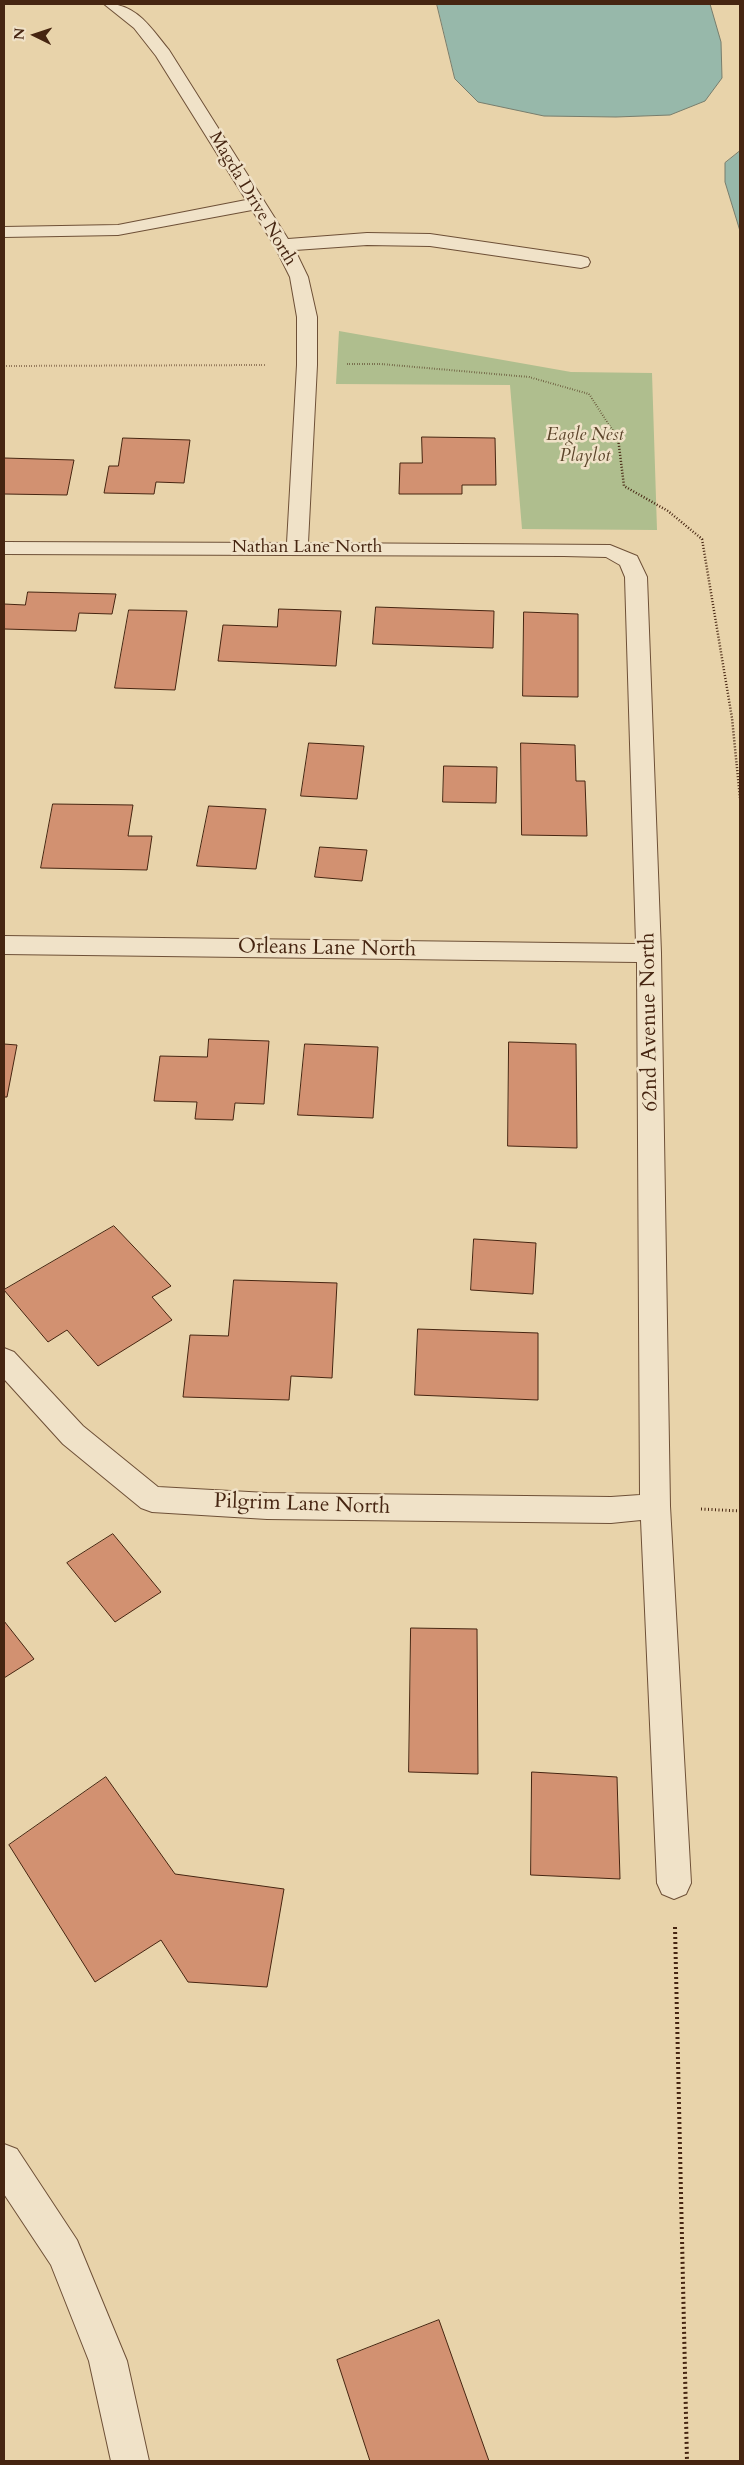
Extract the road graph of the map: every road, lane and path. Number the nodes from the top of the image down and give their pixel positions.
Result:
1 (119, 5) edge
2 (256, 204) junction
3 (4, 232) edge
4 (283, 245) junction
5 (581, 262) dead end
6 (307, 365) junction
7 (4, 366) edge
8 (4, 548) edge
9 (297, 548) junction
10 (610, 551) joint
11 (740, 798) edge
12 (4, 945) edge
13 (649, 952) junction
14 (4, 1360) edge
15 (655, 1506) junction
16 (674, 1883) joint
17 (4, 2162) edge
18 (130, 2461) edge
19 (687, 2461) edge

1 - 2 street, Magda Drive North
2 - 3 street
2 - 4 street, Magda Drive North
4 - 5 street
4 - 6 street, Magda Drive North
6 - 7 path
6 - 9 street, Magda Drive North
6 - 11 path
8 - 9 street, Nathan Lane North
9 - 10 street, Nathan Lane North
10 - 13 street, 62nd Avenue North
12 - 13 street, Orleans Lane North
13 - 15 street, 62nd Avenue North
14 - 15 street, Pilgrim Lane North
15 - 16 street, 62nd Avenue North
16 - 19 path
17 - 18 street

